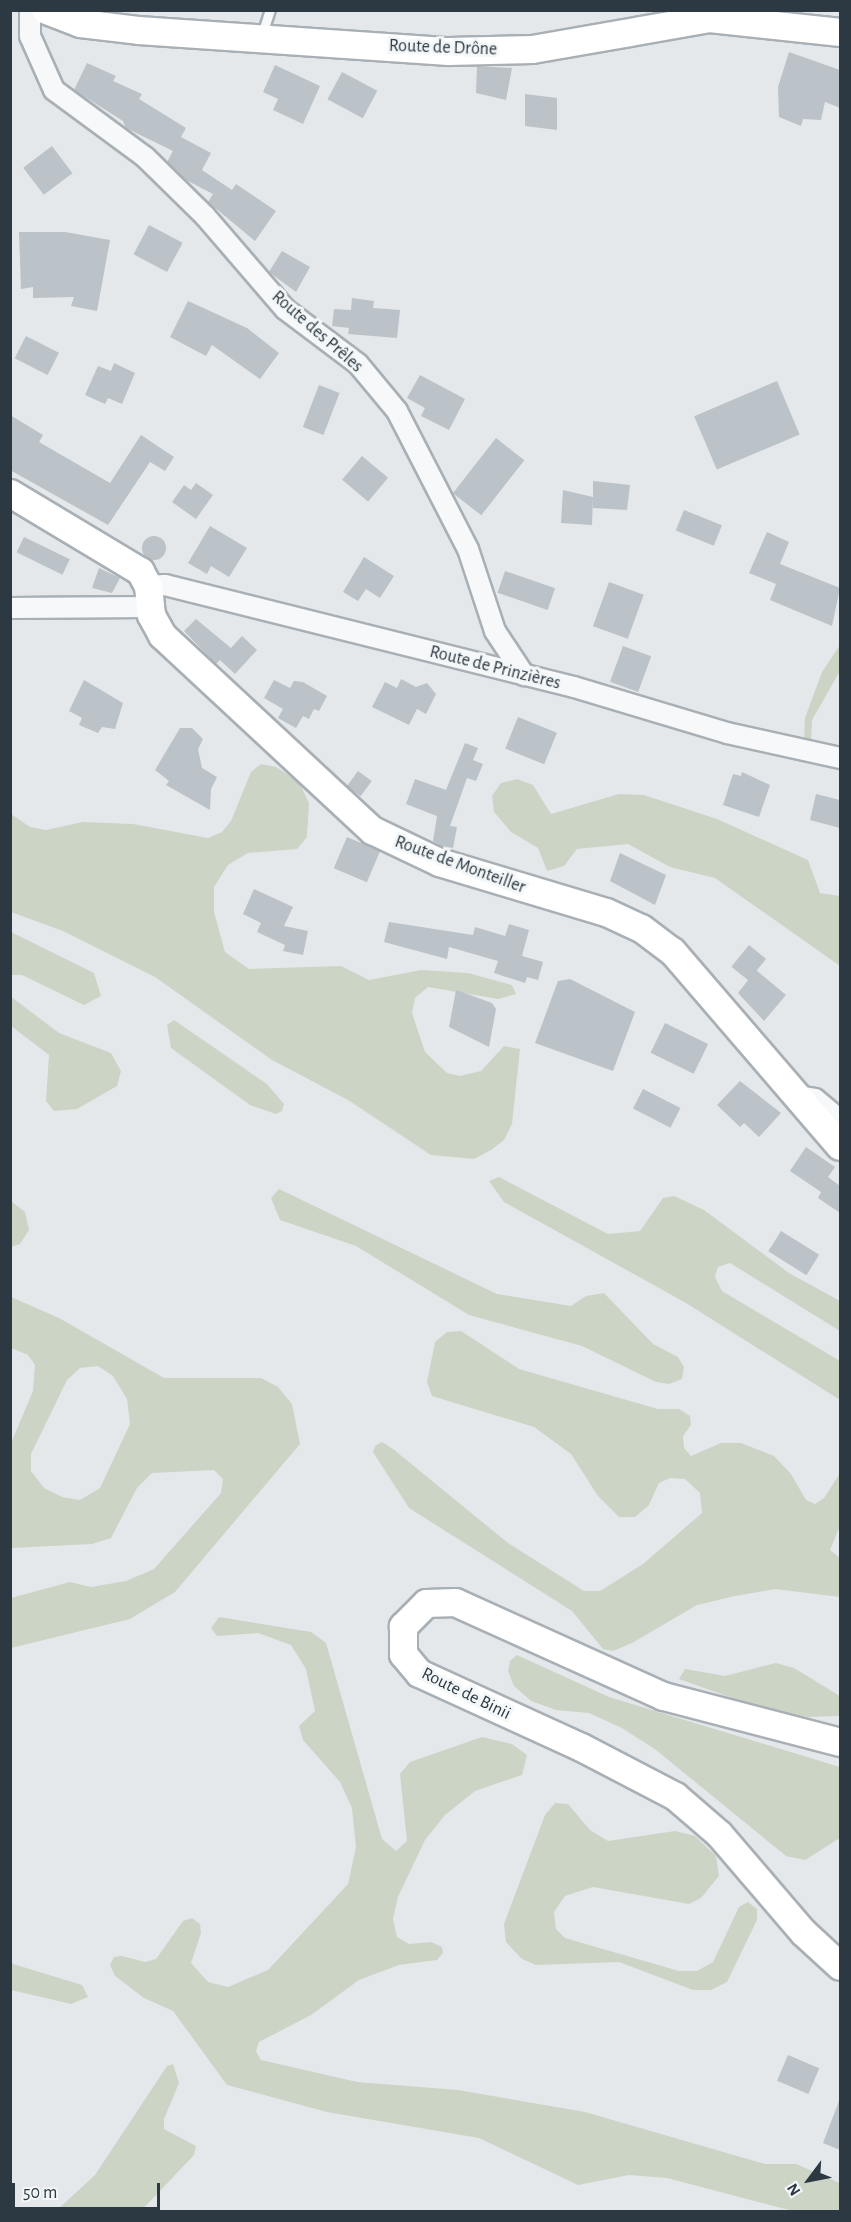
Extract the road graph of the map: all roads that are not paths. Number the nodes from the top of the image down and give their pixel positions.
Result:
1 (30, 10) edge
2 (46, 10) edge
3 (270, 10) edge
4 (840, 32) edge
5 (261, 37) junction
6 (10, 493) edge
7 (149, 596) junction
8 (10, 608) edge
9 (524, 675) junction
10 (840, 758) edge
11 (801, 1098) junction
12 (840, 1120) edge
13 (840, 1146) edge
14 (840, 1742) edge
15 (840, 1966) edge

1 - 9 street, Route des Prêles
2 - 5 street, Route de Drône
3 - 5 lane
4 - 5 street, Route de Drône
6 - 7 street, Route de Monteiller
7 - 8 street, Route de Prinzières
7 - 9 street, Route de Prinzières
7 - 11 street, Route de Monteiller
9 - 10 street, Route de Prinzières
11 - 12 street, Route de Monteiller
11 - 13 street, Route de Monteiller
14 - 15 street, Route de Binii

